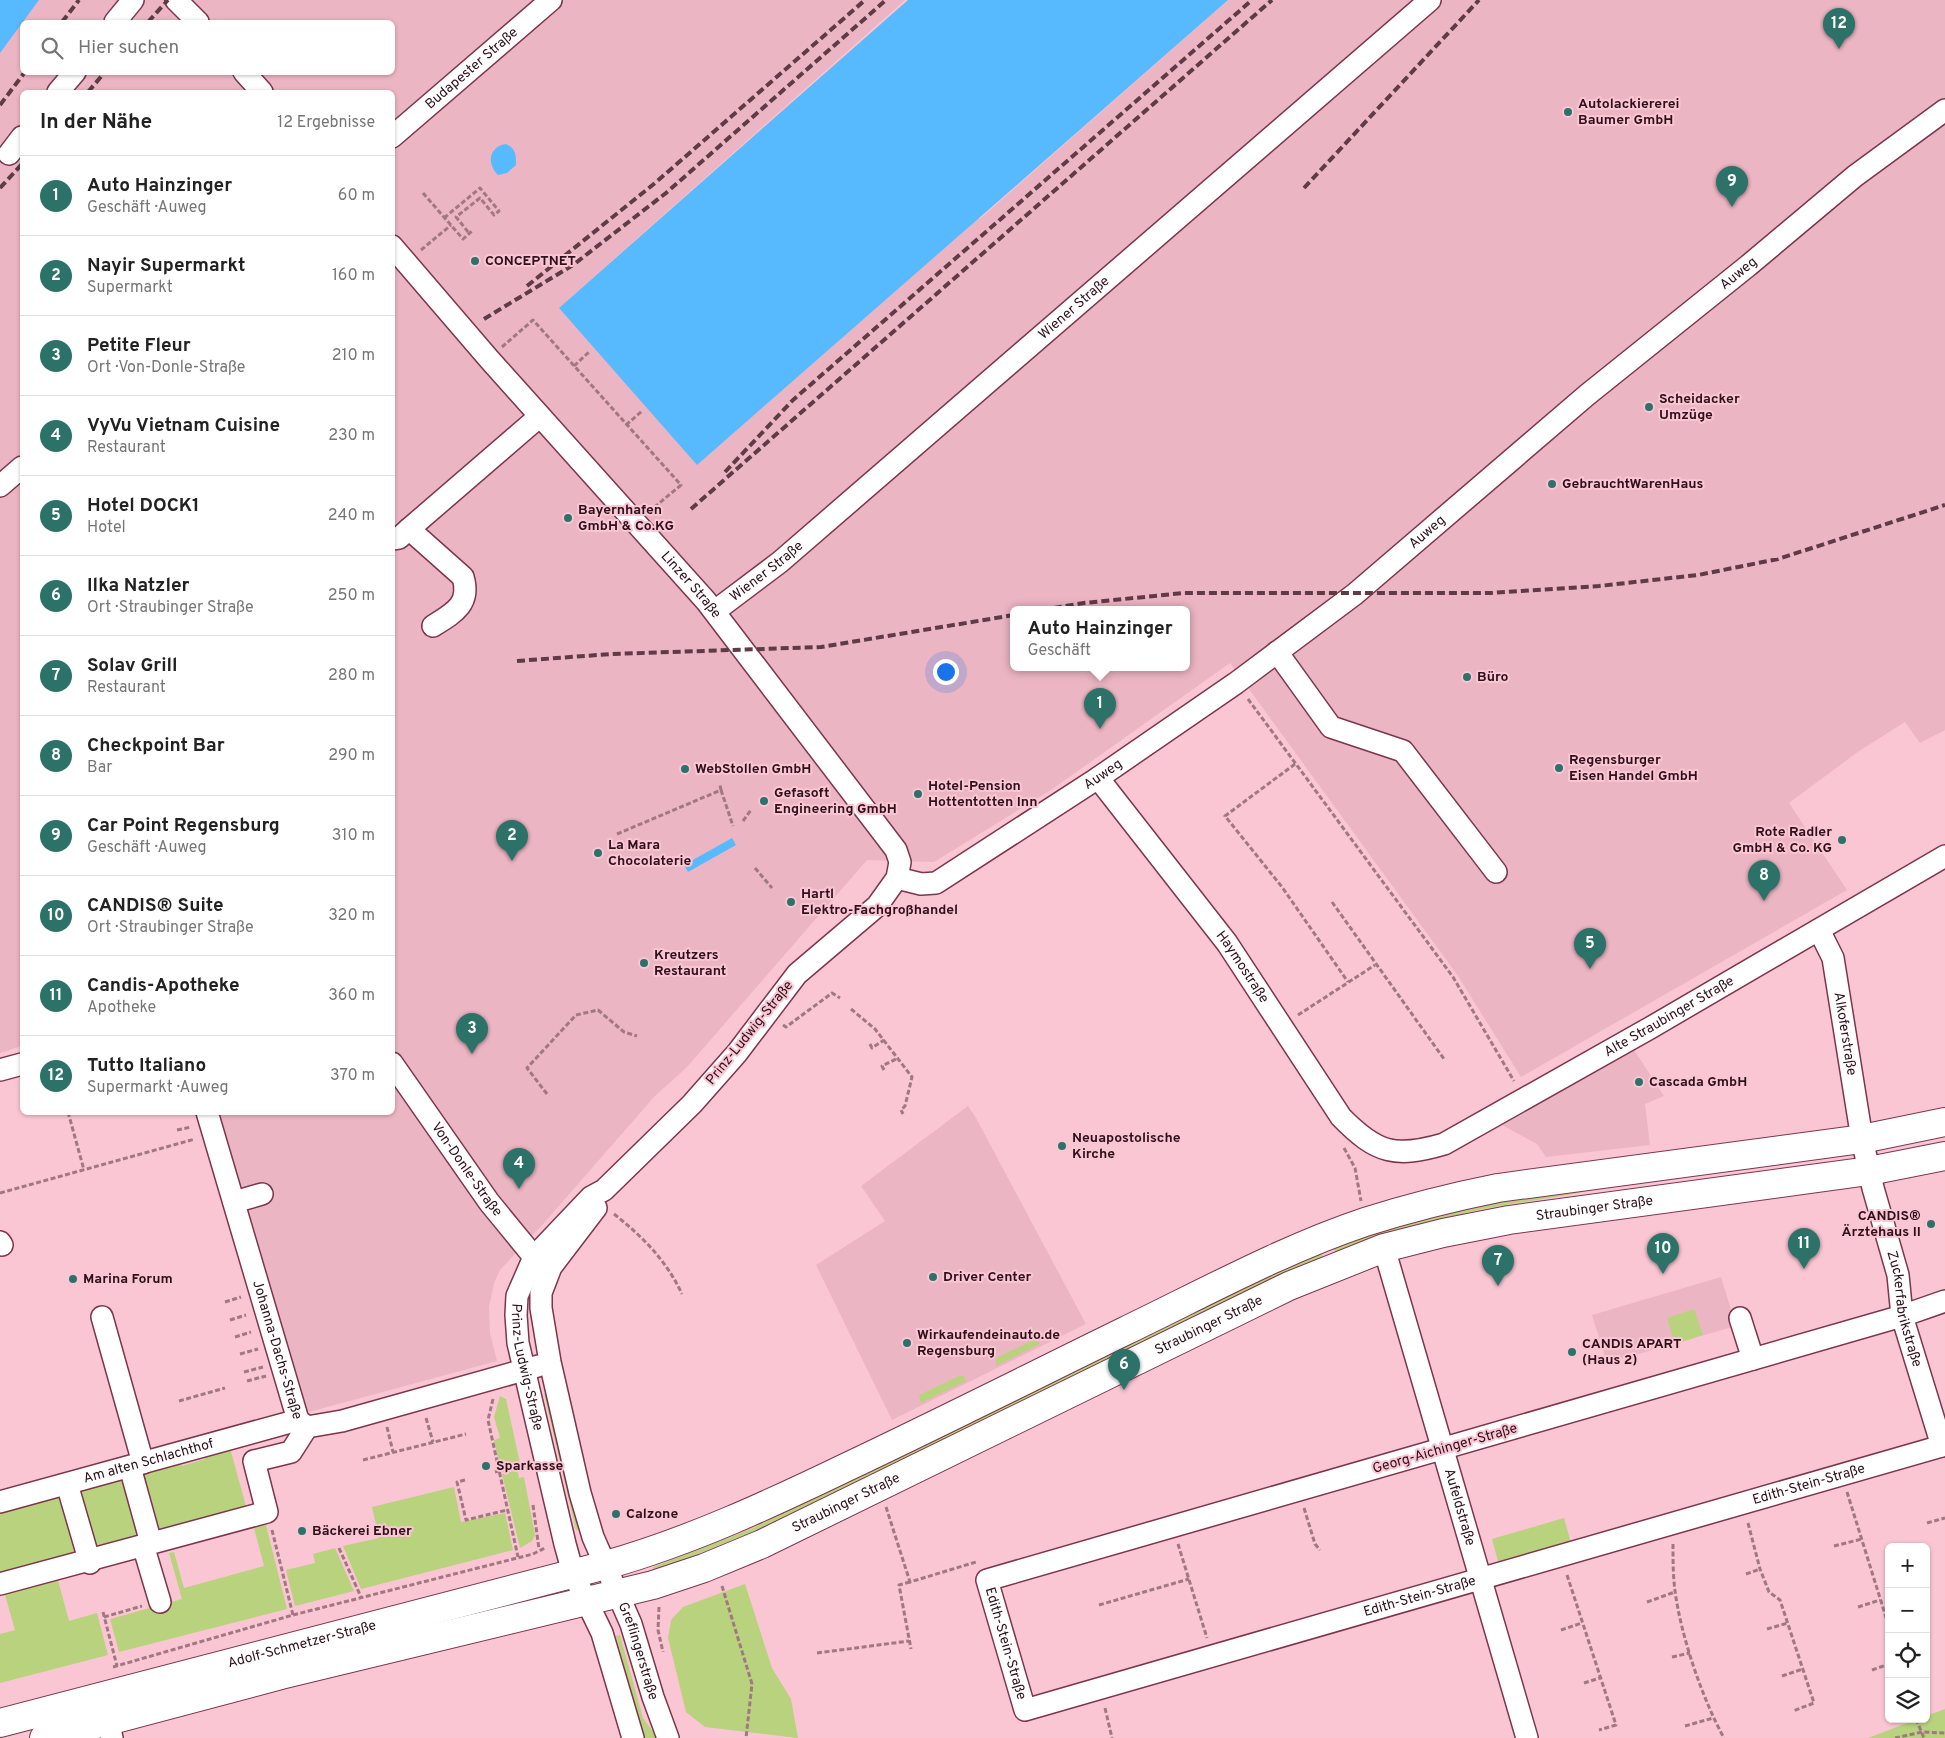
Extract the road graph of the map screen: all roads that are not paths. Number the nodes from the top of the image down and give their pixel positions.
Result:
1 (133, 0) edge
2 (176, 0) edge
3 (551, 0) edge
4 (1430, 0) edge
5 (117, 20) edge
6 (196, 20) edge
7 (72, 75) edge
8 (247, 75) edge
9 (60, 90) edge
10 (260, 90) edge
11 (1945, 110) edge
12 (395, 134) edge
13 (20, 140) edge
14 (9, 154) dead end
15 (395, 249) edge
16 (540, 416) junction
17 (20, 469) edge
18 (0, 486) edge
19 (401, 534) edge
20 (715, 611) junction
21 (433, 626) dead end
22 (1277, 652) junction
23 (1098, 778) junction
24 (1945, 856) edge
25 (1496, 872) dead end
26 (898, 878) junction
27 (1819, 930) junction
28 (20, 1065) edge
29 (395, 1067) edge
30 (0, 1070) edge
31 (208, 1115) edge
32 (1945, 1122) edge
33 (1862, 1139) junction
34 (1385, 1150) joint
35 (1945, 1156) edge
36 (1869, 1171) junction
37 (262, 1194) dead end
38 (234, 1202) junction
39 (1384, 1248) junction
40 (543, 1262) junction
41 (1945, 1301) edge
42 (1902, 1316) junction
43 (102, 1317) dead end
44 (1740, 1318) dead end
45 (1753, 1359) junction
46 (550, 1362) junction
47 (525, 1370) junction
48 (302, 1423) junction
49 (1943, 1445) edge
50 (1441, 1450) junction
51 (137, 1465) junction
52 (67, 1484) junction
53 (0, 1502) edge
54 (147, 1544) junction
55 (90, 1561) junction
56 (606, 1565) junction
57 (573, 1573) junction
58 (1480, 1579) junction
59 (987, 1580) joint
60 (0, 1584) edge
61 (619, 1594) junction
62 (587, 1601) junction
63 (160, 1602) road end
64 (0, 1724) edge
65 (110, 1729) edge
66 (44, 1738) edge
67 (633, 1738) edge
68 (668, 1738) edge
69 (1526, 1738) edge

1 - 5 street
2 - 6 street
3 - 12 street, Budapester Straße
4 - 20 street, Wiener Straße
7 - 9 street
8 - 10 street
11 - 22 street, Auweg
13 - 14 street
15 - 16 street, Linzer Straße
16 - 19 street
16 - 20 street, Linzer Straße
17 - 18 street
19 - 21 street
20 - 26 street, Linzer Straße
22 - 23 street, Auweg
22 - 25 street
23 - 26 street, Auweg
23 - 34 street, Haymostraße
24 - 27 street, Alte Straubinger Straße
26 - 40 street, Prinz-Ludwig-Straße
27 - 33 street, Alkoferstraße
27 - 34 street, Alte Straubinger Straße
28 - 30 street
29 - 40 street, Von-Donle-Straße
31 - 38 street, Johanna-Dachs-Straße
32 - 33 main road
33 - 36 street
33 - 56 main road
35 - 36 main road, Straubinger Straße
36 - 39 main road, Straubinger Straße
36 - 42 street, Zuckerfabrikstraße
37 - 38 street
38 - 48 street, Johanna-Dachs-Straße
39 - 50 street, Aufeldstraße
39 - 61 main road, Straubinger Straße
40 - 46 street, Prinz-Ludwig-Straße
40 - 47 street, Prinz-Ludwig-Straße
41 - 42 street, Georg-Aichinger-Straße
42 - 45 street, Georg-Aichinger-Straße
42 - 49 street, Zuckerfabrikstraße
43 - 51 street
44 - 45 street
45 - 50 street, Georg-Aichinger-Straße
46 - 47 street, Johanna-Dachs-Straße
46 - 56 street, Prinz-Ludwig-Straße
47 - 48 street, Johanna-Dachs-Straße
47 - 57 street, Prinz-Ludwig-Straße
48 - 51 street, Am alten Schlachthof
48 - 54 street
49 - 58 street, Edith-Stein-Straße
50 - 58 street, Aufeldstraße
50 - 59 street, Georg-Aichinger-Straße
51 - 52 street, Am alten Schlachthof
51 - 54 street
52 - 53 street, Am alten Schlachthof
52 - 55 street
54 - 55 street
54 - 63 street
55 - 60 street
56 - 57 main road, Adolf-Schmetzer-Straße
56 - 61 street, Greflingerstraße
57 - 62 street, Greflingerstraße
57 - 64 main road, Adolf-Schmetzer-Straße
58 - 59 street, Edith-Stein-Straße
58 - 69 street, Aufeldstraße
61 - 62 main road, Straubinger Straße
61 - 68 street, Greflingerstraße
62 - 65 main road, Adolf-Schmetzer-Straße
62 - 67 street, Greflingerstraße
65 - 66 main road, Adolf-Schmetzer-Straße

